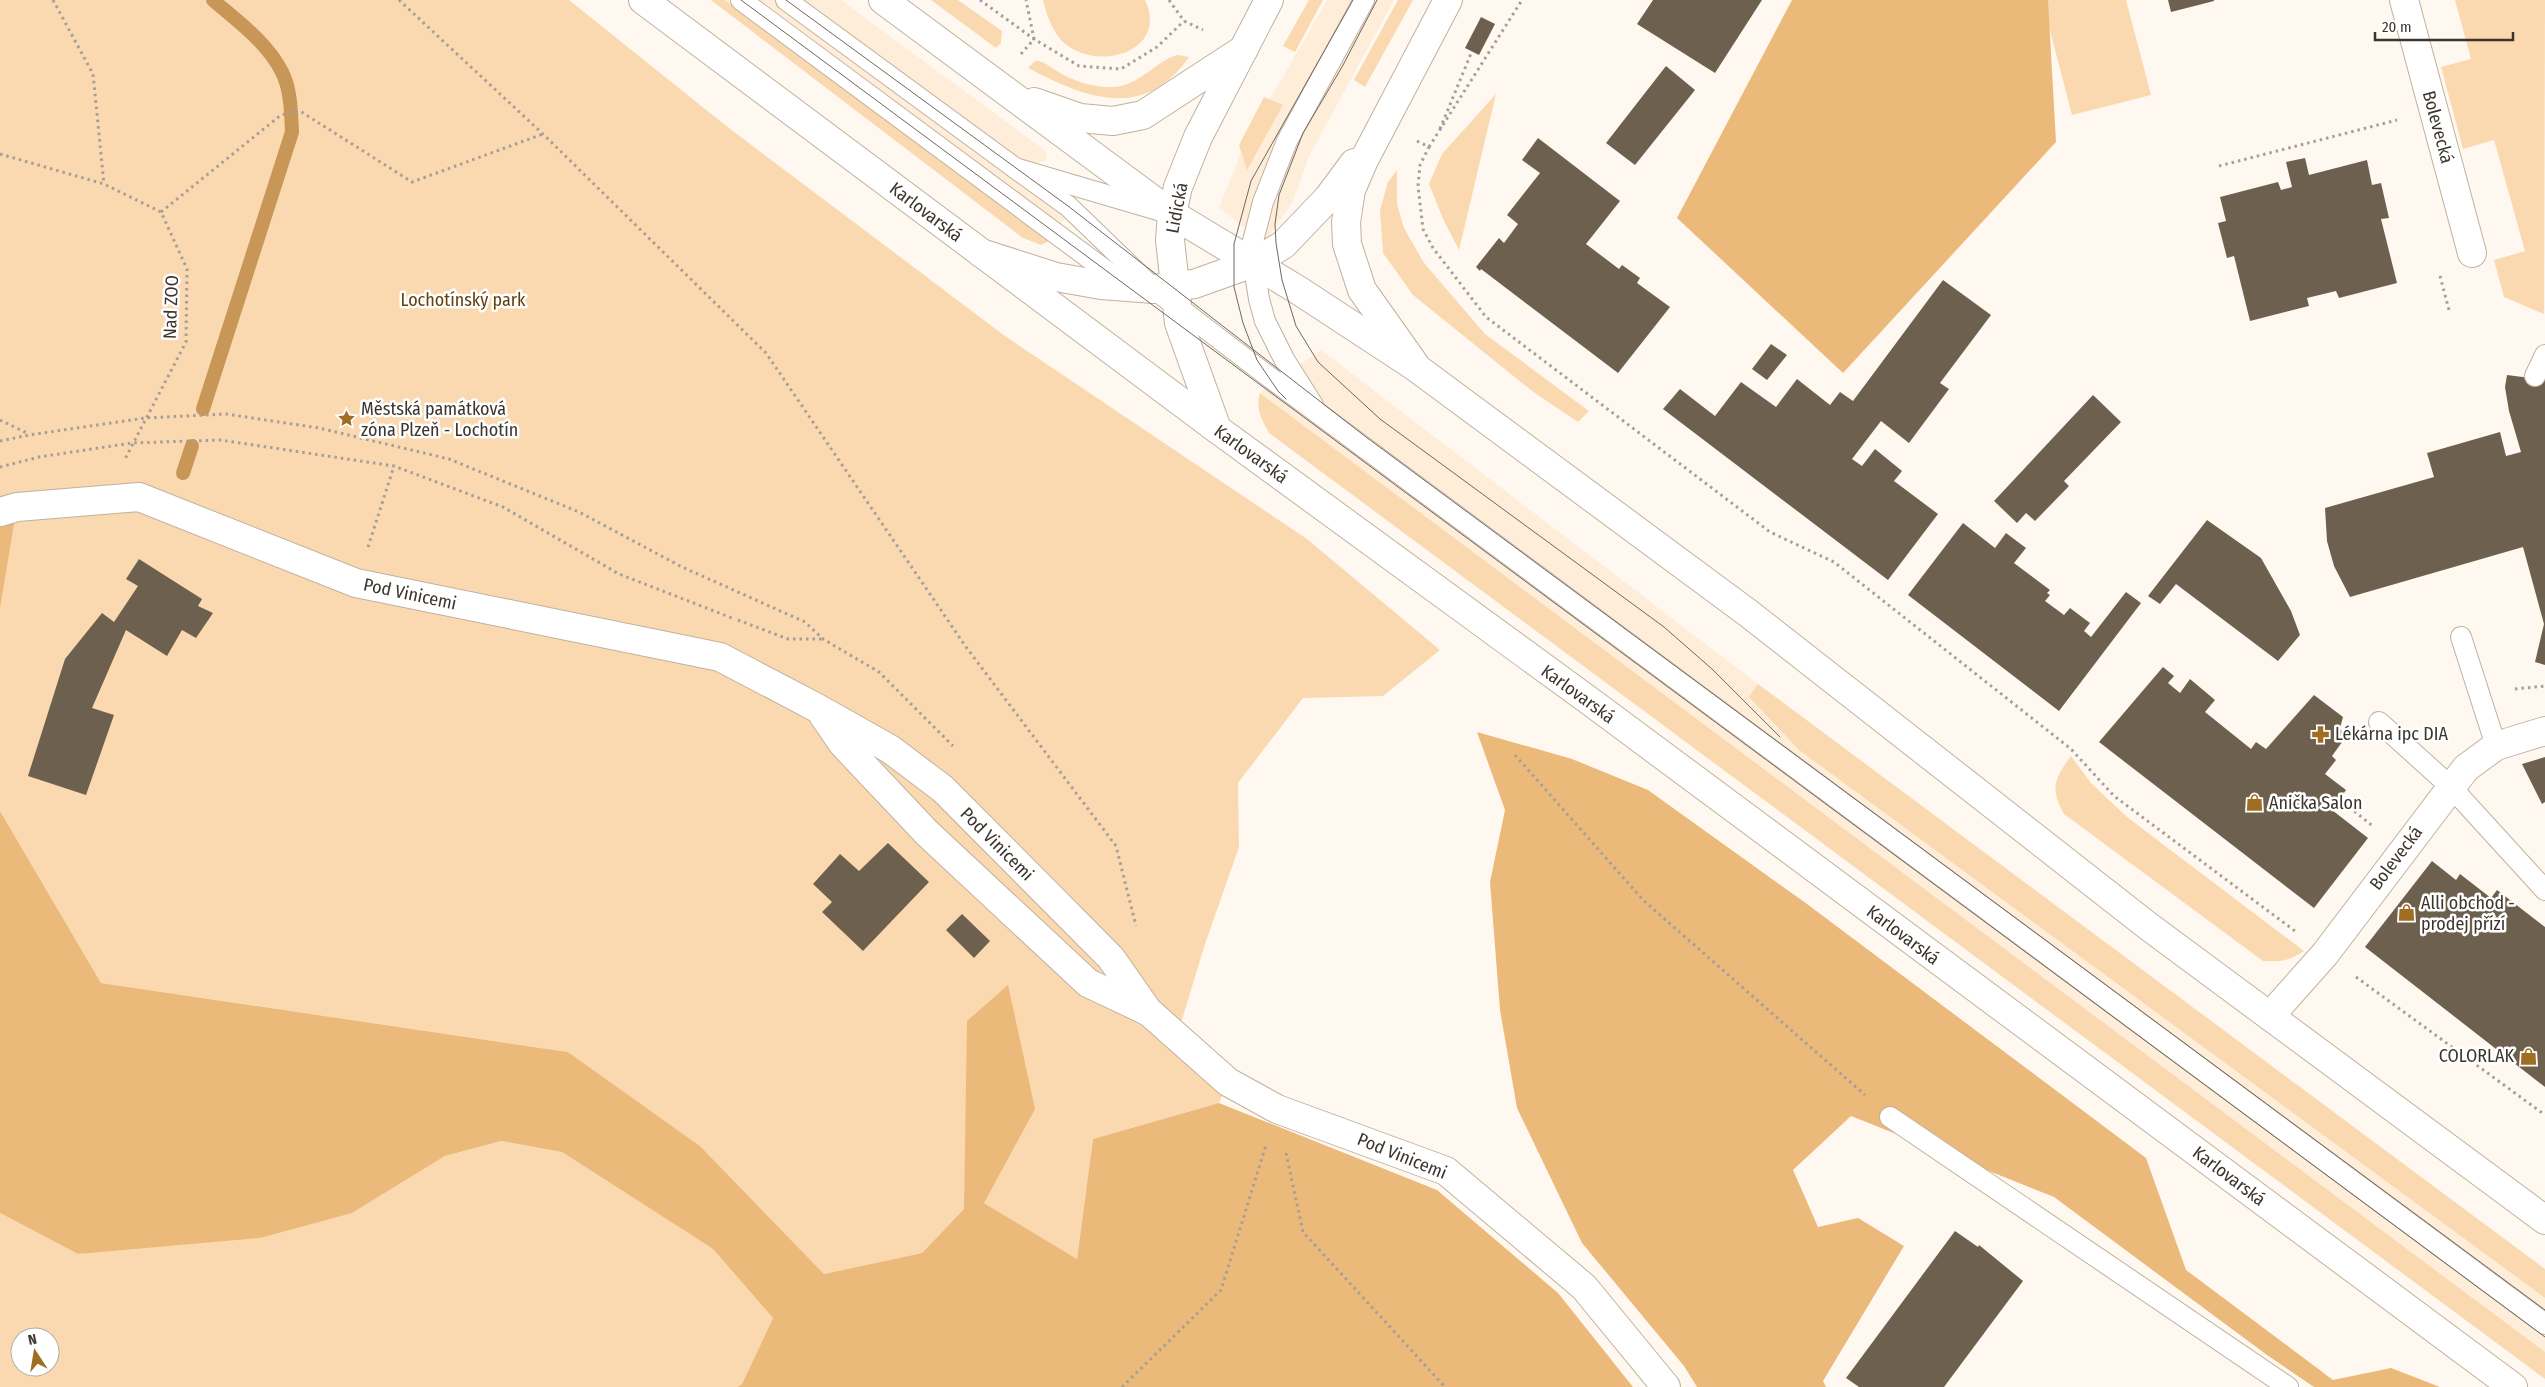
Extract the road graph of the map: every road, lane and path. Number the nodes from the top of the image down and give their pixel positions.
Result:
1 (53, 0) edge
2 (399, 0) edge
3 (643, 0) edge
4 (741, 0) edge
5 (786, 0) edge
6 (883, 0) edge
7 (980, 0) edge
8 (1169, 0) edge
9 (1269, 0) edge
10 (1364, 0) edge
11 (1448, 0) edge
12 (1522, 0) edge
13 (2404, 0) edge
14 (1184, 21) junction
15 (1244, 48) junction
16 (1472, 51) dead end
17 (995, 84) junction
18 (2434, 111) junction
19 (1384, 124) junction
20 (542, 134) junction
21 (1437, 136) junction
22 (1429, 147) junction
23 (0, 154) edge
24 (2219, 166) dead end
25 (1015, 168) junction
26 (104, 184) junction
27 (161, 212) junction
28 (1172, 214) junction
29 (2472, 253) dead end
30 (981, 254) junction
31 (1254, 263) junction
32 (1158, 292) junction
33 (2545, 355) edge
34 (1418, 369) junction
35 (2535, 376) dead end
36 (1320, 415) junction
37 (145, 418) junction
38 (0, 420) edge
39 (1217, 429) junction
40 (30, 435) junction
41 (0, 441) edge
42 (132, 443) junction
43 (394, 466) junction
44 (0, 467) edge
45 (105, 500) junction
46 (0, 512) edge
47 (356, 583) junction
48 (2461, 636) dead end
49 (819, 709) junction
50 (2379, 722) dead end
51 (2545, 732) edge
52 (2496, 746) junction
53 (1515, 755) dead end
54 (2451, 787) junction
55 (2339, 799) dead end
56 (2382, 833) dead end
57 (2545, 890) edge
58 (1137, 931) dead end
59 (2325, 954) junction
60 (1148, 1011) junction
61 (2270, 1016) junction
62 (1277, 1109) junction
63 (2545, 1115) edge
64 (1890, 1117) joint
65 (2545, 1220) edge
66 (2545, 1324) edge
67 (1122, 1387) edge
68 (1445, 1387) edge
69 (1666, 1387) edge
70 (2288, 1387) edge
71 (2513, 1387) edge

1 - 26 path
2 - 20 path
3 - 30 main road, Karlovarská
4 - 32 lane
5 - 25 lane
6 - 17 main road
7 - 14 path
8 - 14 path
9 - 15 main road, Lidická
10 - 31 lane
11 - 19 main road
12 - 21 path
13 - 18 main road, Bolevecká
14 - 15 path
15 - 17 main road
15 - 28 main road, Lidická
16 - 21 path
17 - 28 main road
18 - 24 path
18 - 29 main road, Bolevecká
19 - 22 path
19 - 31 main road
19 - 34 main road
20 - 27 path
20 - 58 path
21 - 22 path
22 - 59 path
23 - 26 path
25 - 28 lane
25 - 32 lane
26 - 27 path
27 - 37 path, Nad ZOO
28 - 31 main road
28 - 32 main road, Lidická
30 - 32 main road
30 - 39 main road, Karlovarská
31 - 32 main road
31 - 34 main road
31 - 36 lane
32 - 36 lane
32 - 39 main road, Lidická
33 - 35 lane
34 - 61 main road
36 - 66 lane
37 - 40 path
37 - 42 path, Nad ZOO
37 - 43 path
38 - 40 path
39 - 71 main road, Karlovarská
40 - 41 path
42 - 43 path
42 - 44 path
42 - 45 path, Nad ZOO
43 - 47 path
45 - 46 main road, Pod Vinicemi
45 - 47 main road, Pod Vinicemi
47 - 49 main road, Pod Vinicemi
48 - 52 lane
49 - 60 main road, Pod Vinicemi
49 - 60 main road, Pod Vinicemi
50 - 54 lane
51 - 52 main road, Bolevecká
52 - 54 main road, Bolevecká
53 - 64 path
54 - 57 lane
54 - 59 main road, Bolevecká
55 - 56 path
59 - 61 main road, Bolevecká
59 - 63 path
60 - 62 main road, Pod Vinicemi
61 - 65 main road
62 - 67 path
62 - 68 path
62 - 69 main road, Pod Vinicemi
64 - 70 lane

